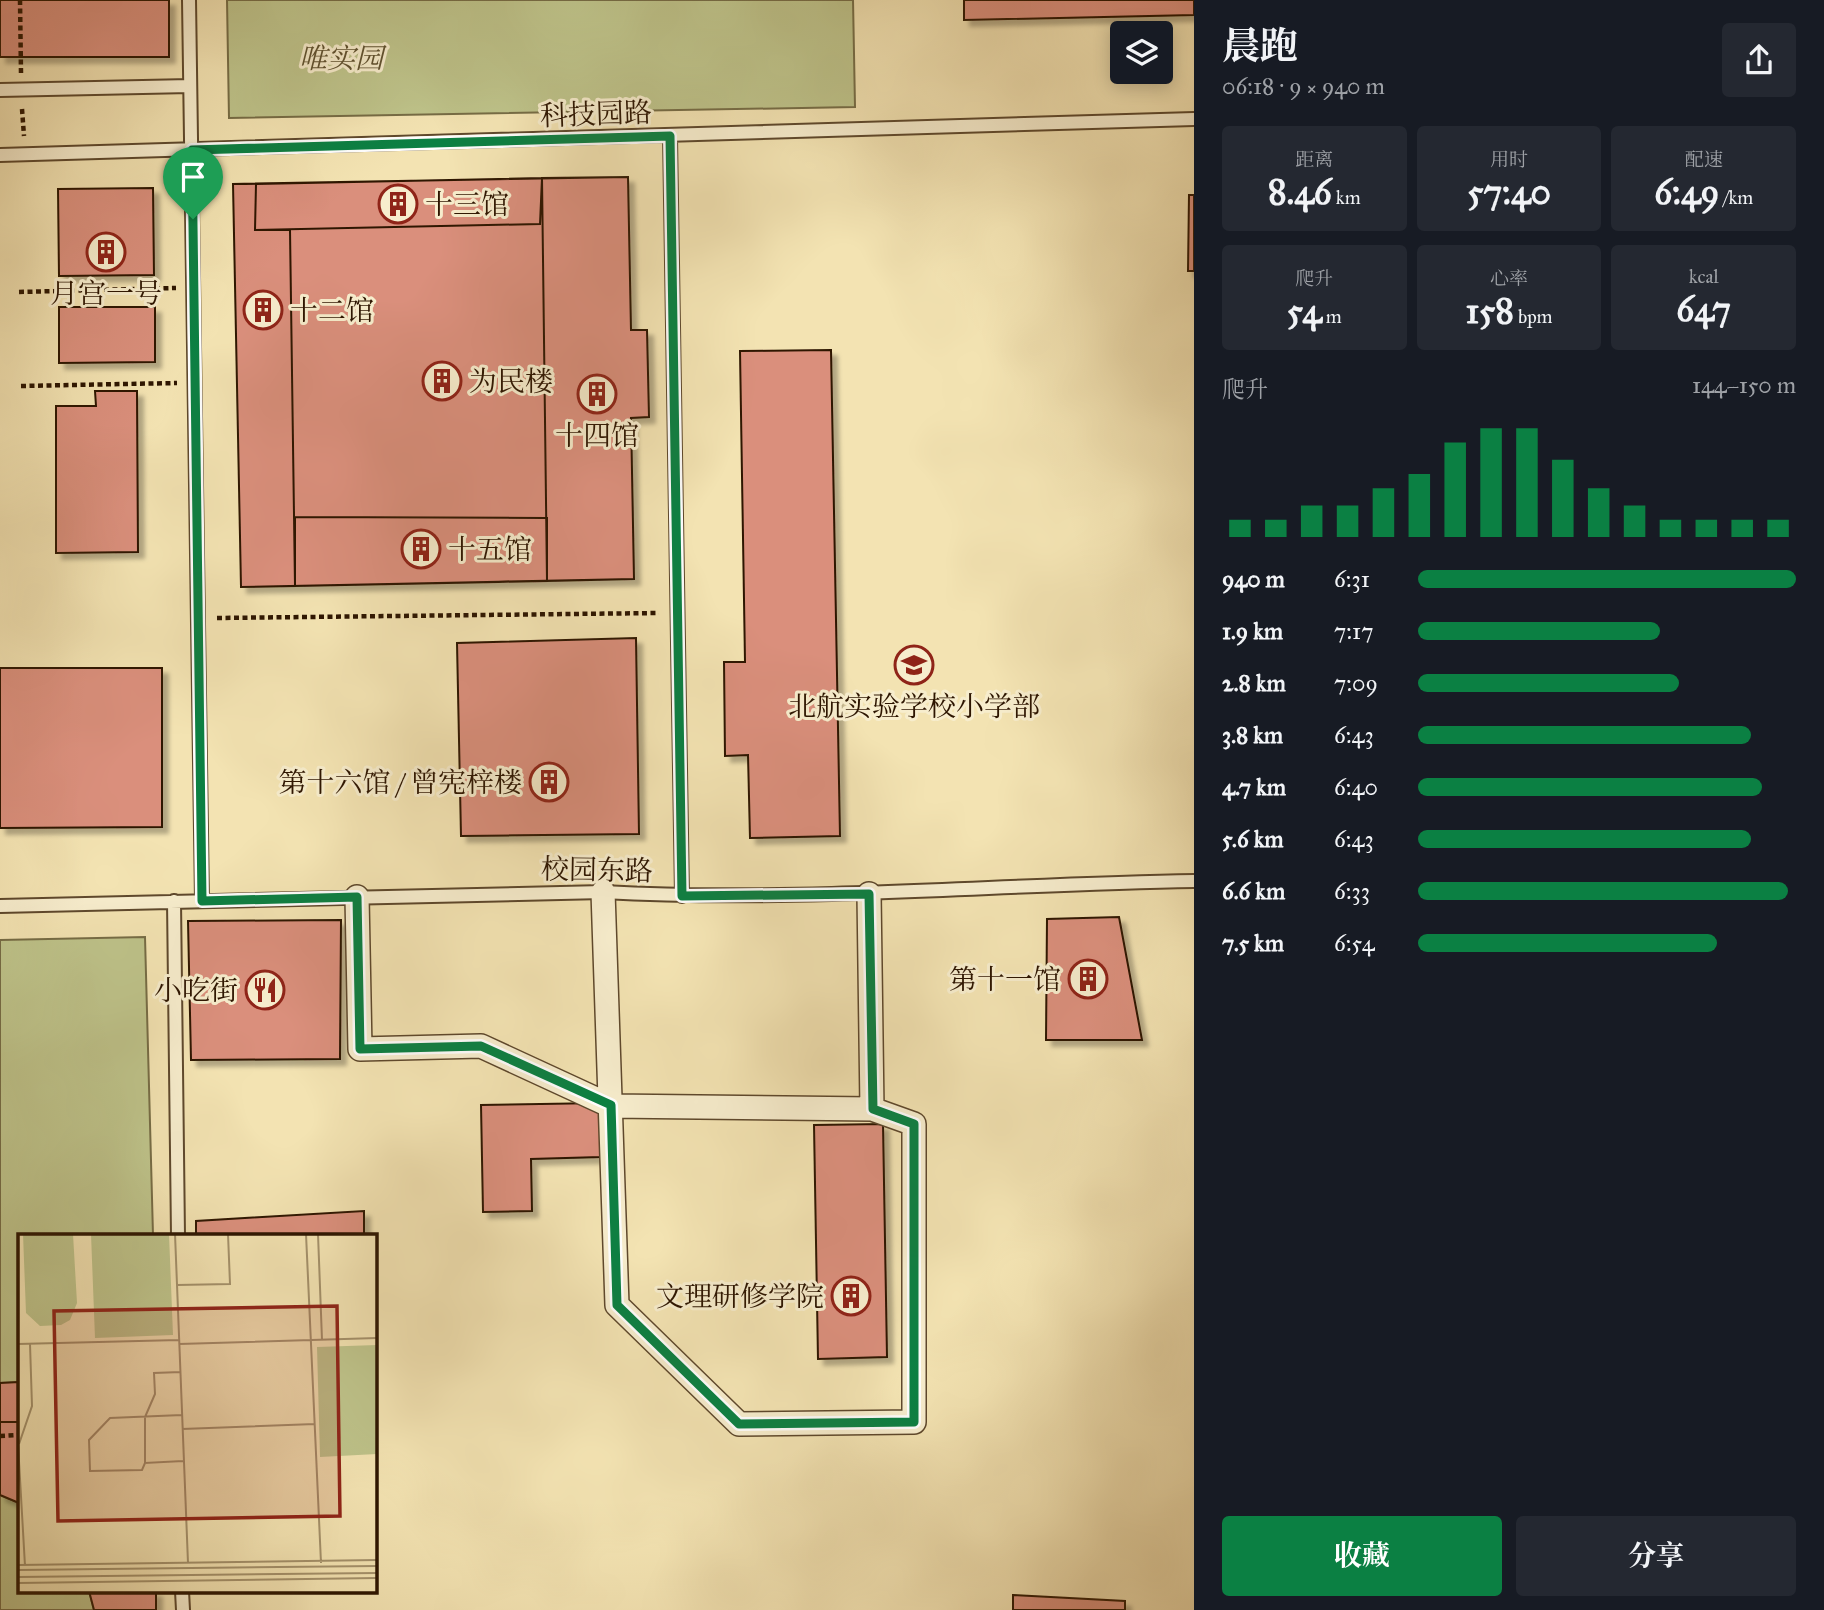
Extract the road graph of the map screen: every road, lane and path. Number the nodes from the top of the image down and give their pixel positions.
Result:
1 (20, 0) edge
2 (189, 0) edge
3 (190, 86) junction
4 (21, 89) junction
5 (0, 90) edge
6 (1194, 119) edge
7 (670, 136) junction
8 (192, 150) junction
9 (25, 153) junction
10 (0, 155) edge
11 (194, 288) junction
12 (19, 292) dead end
13 (195, 383) junction
14 (21, 386) dead end
15 (678, 613) junction
16 (198, 618) junction
17 (1194, 881) edge
18 (603, 892) junction
19 (869, 894) junction
20 (682, 896) junction
21 (357, 897) junction
22 (174, 901) junction
23 (202, 901) junction
24 (0, 906) edge
25 (611, 1105) junction
26 (873, 1109) junction
27 (178, 1234) edge
28 (0, 1436) edge
29 (18, 1436) edge
30 (182, 1592) edge
31 (183, 1610) edge

1 - 4 path
2 - 3 lane
3 - 4 lane
3 - 8 lane
4 - 5 lane
4 - 9 path
6 - 7 lane, 科技园路
7 - 8 lane, 科技园路
7 - 15 lane
8 - 9 lane, 科技园路
8 - 11 lane
9 - 10 lane, 科技园路
11 - 12 path
11 - 13 lane
13 - 14 path
13 - 16 lane
15 - 16 path
15 - 20 lane
16 - 23 lane
17 - 19 lane, 校园东路
18 - 20 lane, 校园东路
18 - 21 lane, 校园东路
18 - 25 street
19 - 20 lane, 校园东路
19 - 26 street
21 - 23 lane, 校园东路
21 - 25 street
22 - 23 lane, 校园东路
22 - 24 lane, 校园东路
22 - 27 lane
25 - 26 street
25 - 26 street
28 - 29 path
30 - 31 lane

